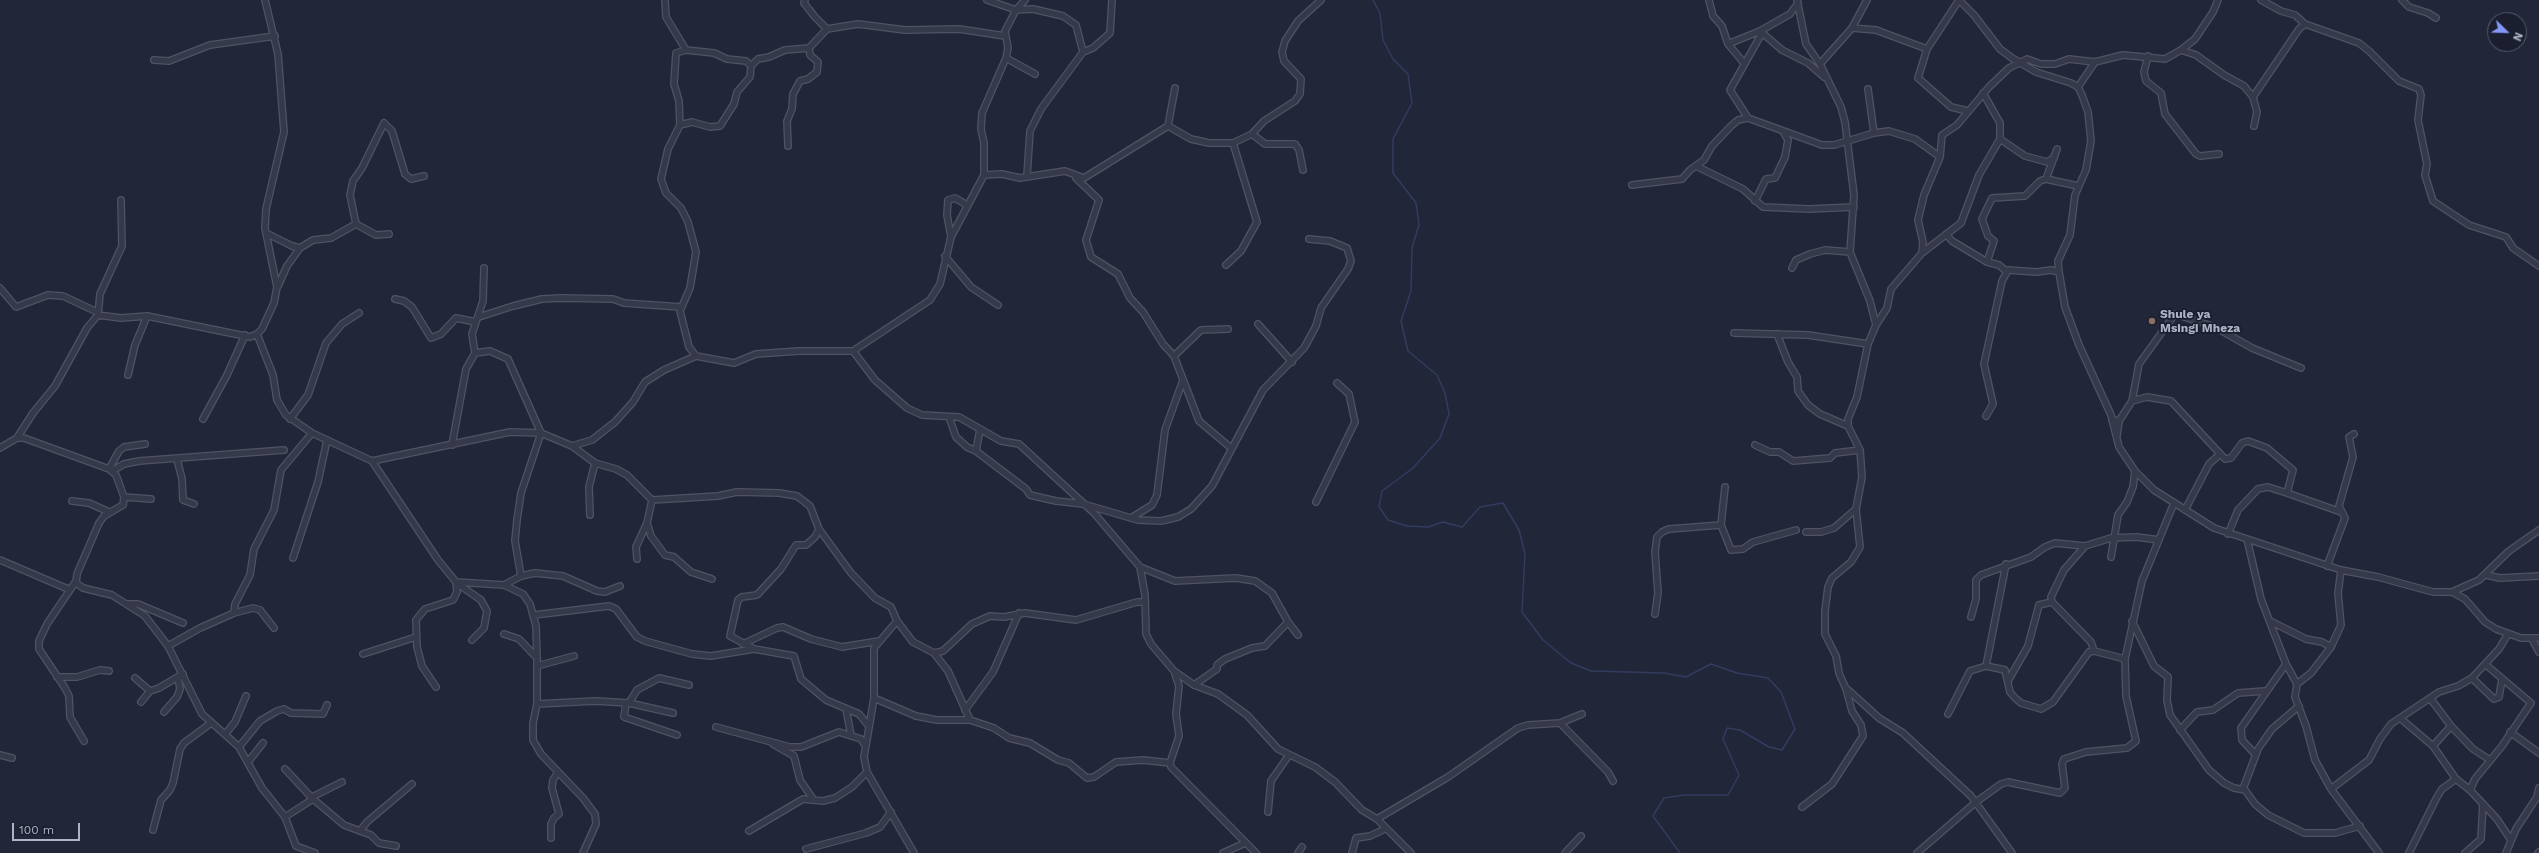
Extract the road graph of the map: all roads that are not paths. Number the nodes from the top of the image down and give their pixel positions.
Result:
1 (265, 0) edge
2 (665, 0) edge
3 (805, 0) edge
4 (987, 0) edge
5 (1025, 0) edge
6 (1321, 0) edge
7 (1709, 0) edge
8 (1867, 0) edge
9 (1959, 0) edge
10 (2218, 0) edge
11 (2261, 0) edge
12 (2402, 0) edge
13 (1110, 1) edge
14 (1798, 2) edge
15 (1016, 10) junction
16 (2436, 18) dead end
17 (2305, 24) junction
18 (1852, 28) junction
19 (828, 29) junction
20 (1762, 32) junction
21 (275, 36) junction
22 (1005, 36) junction
23 (1728, 44) junction
24 (809, 48) junction
25 (1927, 49) junction
26 (686, 50) junction
27 (2181, 50) junction
28 (1083, 52) junction
29 (2148, 56) junction
30 (1006, 58) junction
31 (758, 59) junction
32 (154, 60) dead end
33 (743, 60) junction
34 (2019, 62) junction
35 (2095, 62) junction
36 (1744, 63) junction
37 (1820, 64) junction
38 (751, 66) junction
39 (1036, 74) dead end
40 (1826, 78) junction
41 (2078, 87) junction
42 (1175, 88) dead end
43 (1868, 89) dead end
44 (1983, 93) junction
45 (2253, 97) junction
46 (1968, 111) junction
47 (1748, 118) junction
48 (680, 125) junction
49 (1168, 126) junction
50 (2254, 126) dead end
51 (1783, 132) junction
52 (1874, 133) junction
53 (1252, 134) junction
54 (2000, 139) junction
55 (1848, 142) junction
56 (1234, 143) junction
57 (788, 146) dead end
58 (2057, 149) dead end
59 (2219, 154) dead end
60 (1940, 157) junction
61 (2054, 158) junction
62 (1696, 166) junction
63 (1303, 170) dead end
64 (984, 175) junction
65 (424, 176) dead end
66 (1027, 176) junction
67 (1075, 177) junction
68 (2046, 179) junction
69 (1632, 185) dead end
70 (2078, 186) junction
71 (121, 200) dead end
72 (1755, 201) junction
73 (967, 205) junction
74 (1854, 207) junction
75 (356, 224) junction
76 (266, 233) junction
77 (389, 234) dead end
78 (1946, 234) junction
79 (951, 237) junction
80 (1309, 239) dead end
81 (1923, 242) junction
82 (300, 248) junction
83 (1928, 248) junction
84 (1850, 252) junction
85 (1922, 253) junction
86 (945, 256) junction
87 (1987, 262) junction
88 (1226, 265) dead end
89 (2539, 266) edge
90 (484, 268) dead end
91 (1792, 268) dead end
92 (2007, 272) junction
93 (2059, 272) junction
94 (278, 286) junction
95 (0, 288) edge
96 (395, 299) dead end
97 (998, 305) dead end
98 (681, 307) junction
99 (359, 313) dead end
100 (97, 314) junction
101 (147, 316) junction
102 (477, 320) junction
103 (1258, 324) dead end
104 (1876, 325) junction
105 (1228, 329) dead end
106 (1734, 333) dead end
107 (257, 334) junction
108 (1777, 334) junction
109 (245, 335) junction
110 (1868, 344) junction
111 (853, 351) junction
112 (475, 353) junction
113 (696, 356) junction
114 (1174, 356) junction
115 (1292, 362) junction
116 (2301, 368) dead end
117 (128, 375) dead end
118 (1184, 380) junction
119 (1337, 383) dead end
120 (2132, 401) junction
121 (1986, 416) dead end
122 (949, 417) junction
123 (203, 419) dead end
124 (290, 419) junction
125 (2112, 420) junction
126 (2119, 421) junction
127 (1848, 426) junction
128 (980, 429) junction
129 (312, 433) junction
130 (541, 433) junction
131 (2354, 434) dead end
132 (17, 438) junction
133 (327, 440) junction
134 (2116, 440) junction
135 (145, 444) dead end
136 (452, 445) junction
137 (1755, 445) dead end
138 (572, 446) junction
139 (0, 448) edge
140 (1231, 448) junction
141 (284, 450) dead end
142 (1860, 450) junction
143 (976, 451) junction
144 (2220, 454) junction
145 (177, 459) junction
146 (372, 461) junction
147 (595, 463) junction
148 (110, 470) junction
149 (2135, 471) junction
150 (1725, 487) dead end
151 (2287, 493) junction
152 (124, 497) junction
153 (151, 499) dead end
154 (652, 500) junction
155 (72, 501) dead end
156 (1316, 502) dead end
157 (2174, 503) junction
158 (194, 504) dead end
159 (1083, 504) junction
160 (1856, 508) junction
161 (2185, 510) junction
162 (109, 512) junction
163 (2341, 512) junction
164 (590, 515) dead end
165 (1131, 518) junction
166 (647, 523) junction
167 (1721, 525) junction
168 (819, 529) junction
169 (1796, 530) dead end
170 (2539, 530) edge
171 (1806, 532) dead end
172 (2228, 534) junction
173 (2115, 538) junction
174 (2247, 539) junction
175 (2159, 540) junction
176 (2085, 546) junction
177 (2111, 557) dead end
178 (293, 558) dead end
179 (637, 559) dead end
180 (0, 560) edge
181 (2006, 564) junction
182 (2327, 566) junction
183 (1140, 567) junction
184 (2341, 570) junction
185 (2486, 575) junction
186 (521, 576) junction
187 (2539, 576) edge
188 (712, 579) dead end
189 (76, 581) junction
190 (456, 582) junction
191 (504, 585) junction
192 (620, 586) dead end
193 (68, 589) junction
194 (2452, 592) junction
195 (1145, 602) junction
196 (2052, 602) junction
197 (127, 604) junction
198 (234, 613) junction
199 (1019, 613) junction
200 (1654, 614) dead end
201 (534, 615) junction
202 (1971, 617) dead end
203 (897, 621) junction
204 (2132, 621) junction
205 (2270, 621) junction
206 (1288, 622) junction
207 (183, 623) dead end
208 (274, 628) dead end
209 (504, 634) dead end
210 (2508, 634) junction
211 (1298, 635) dead end
212 (416, 637) junction
213 (2539, 638) edge
214 (2532, 639) junction
215 (472, 640) dead end
216 (879, 641) junction
217 (743, 644) junction
218 (168, 646) junction
219 (2331, 647) junction
220 (754, 649) junction
221 (2094, 651) junction
222 (934, 652) junction
223 (2539, 652) edge
224 (363, 654) dead end
225 (574, 656) dead end
226 (537, 658) junction
227 (2125, 658) junction
228 (2286, 664) junction
229 (2485, 664) junction
230 (537, 666) junction
231 (1986, 666) junction
232 (109, 671) dead end
233 (1174, 671) junction
234 (181, 675) junction
235 (57, 677) junction
236 (135, 678) dead end
237 (2472, 678) junction
238 (2502, 679) junction
239 (2008, 683) junction
240 (2297, 684) junction
241 (689, 685) dead end
242 (1194, 685) junction
243 (436, 687) dead end
244 (1846, 689) junction
245 (150, 691) junction
246 (2265, 691) junction
247 (246, 696) dead end
248 (874, 698) junction
249 (2430, 698) junction
250 (141, 702) dead end
251 (628, 703) junction
252 (537, 704) junction
253 (327, 705) dead end
254 (2299, 706) junction
255 (846, 709) junction
256 (965, 710) junction
257 (164, 712) dead end
258 (673, 713) dead end
259 (1582, 714) dead end
260 (1948, 714) dead end
261 (2400, 718) junction
262 (970, 720) junction
263 (211, 723) junction
264 (1560, 723) junction
265 (868, 725) junction
266 (2451, 726) junction
267 (716, 727) dead end
268 (2180, 730) junction
269 (2510, 732) junction
270 (226, 733) junction
271 (677, 735) dead end
272 (851, 735) junction
273 (760, 737) junction
274 (84, 741) dead end
275 (263, 743) dead end
276 (865, 745) junction
277 (2433, 746) junction
278 (239, 747) junction
279 (2539, 753) edge
280 (2254, 754) junction
281 (0, 755) edge
282 (1289, 755) junction
283 (12, 758) dead end
284 (2490, 760) junction
285 (248, 762) junction
286 (1170, 763) junction
287 (285, 769) dead end
288 (558, 772) junction
289 (867, 772) junction
290 (2456, 779) junction
291 (1613, 781) dead end
292 (342, 782) dead end
293 (412, 784) dead end
294 (2539, 788) edge
295 (2243, 789) junction
296 (2331, 789) junction
297 (2470, 790) junction
298 (313, 798) junction
299 (813, 799) junction
300 (1976, 802) junction
301 (2483, 804) junction
302 (1802, 807) dead end
303 (891, 812) junction
304 (1268, 812) dead end
305 (285, 817) junction
306 (1376, 819) junction
307 (2360, 826) junction
308 (1385, 829) junction
309 (153, 830) dead end
310 (360, 831) junction
311 (749, 831) dead end
312 (1581, 836) dead end
313 (551, 838) dead end
314 (2512, 840) junction
315 (1244, 843) junction
316 (396, 846) dead end
317 (1302, 847) dead end
318 (806, 849) dead end
319 (315, 853) edge
320 (583, 853) edge
321 (914, 853) edge
322 (1223, 853) edge
323 (1256, 853) edge
324 (1298, 853) edge
325 (1352, 853) edge
326 (1411, 853) edge
327 (1565, 853) edge
328 (1917, 853) edge
329 (2012, 853) edge
330 (2378, 853) edge
331 (2409, 853) edge
332 (2465, 853) edge
333 (2507, 853) edge

1 - 21 street
2 - 26 street
3 - 19 street
4 - 15 street
5 - 15 street
6 - 53 street
7 - 23 street
8 - 18 street
9 - 25 street
9 - 34 street
10 - 27 street
11 - 17 street
12 - 16 street
13 - 28 street
14 - 20 street
14 - 37 street
15 - 22 street
15 - 28 street
17 - 45 street
17 - 89 street
18 - 25 street
18 - 37 street
19 - 22 street
19 - 24 street
20 - 23 street
20 - 36 street
20 - 40 street
21 - 32 street
21 - 76 street
22 - 30 street
23 - 36 street
24 - 31 street
24 - 57 street
25 - 46 street
26 - 33 street
26 - 48 street
27 - 29 street
27 - 45 street
28 - 66 street
29 - 35 street
29 - 59 street
30 - 39 street
30 - 64 street
31 - 33 street
31 - 38 street
33 - 38 street
34 - 35 street
34 - 41 street
34 - 44 street
35 - 41 street
36 - 47 street
37 - 40 street
38 - 48 street
40 - 55 street
41 - 70 street
42 - 49 street
43 - 52 street
44 - 46 street
44 - 54 street
45 - 50 street
46 - 60 street
47 - 51 street
47 - 62 street
48 - 98 street
49 - 56 street
49 - 67 street
51 - 55 street
51 - 72 street
52 - 55 street
52 - 60 street
53 - 56 street
53 - 63 street
54 - 61 street
54 - 78 street
55 - 74 street
56 - 88 street
58 - 61 street
60 - 81 street
61 - 68 street
62 - 69 street
62 - 72 street
64 - 66 street
64 - 73 street
65 - 75 street
66 - 67 street
67 - 114 street
68 - 70 street
68 - 87 street
70 - 93 street
71 - 100 street
72 - 74 street
73 - 79 street
73 - 79 street
74 - 84 street
75 - 77 street
75 - 82 street
76 - 82 street
76 - 94 street
78 - 83 street
78 - 87 street
79 - 86 street
80 - 115 street
81 - 83 street
81 - 85 street
82 - 94 street
83 - 85 street
84 - 91 street
84 - 104 street
85 - 104 street
86 - 97 street
86 - 111 street
87 - 92 street
90 - 102 street
92 - 93 street
92 - 121 street
93 - 125 street
94 - 107 street
95 - 100 street
96 - 102 street
98 - 102 street
98 - 113 street
99 - 124 street
100 - 101 street
100 - 132 street
101 - 109 street
101 - 117 street
102 - 112 street
103 - 115 street
104 - 110 street
105 - 114 street
106 - 108 street
107 - 109 street
107 - 124 street
108 - 110 street
108 - 127 street
109 - 123 street
110 - 127 street
111 - 113 street
111 - 122 street
112 - 130 street
112 - 136 street
113 - 138 street
114 - 118 street
115 - 140 street
116 - 120 street
118 - 140 street
118 - 165 street
119 - 156 street
120 - 126 street
120 - 144 street
122 - 128 street
122 - 143 street
124 - 129 street
125 - 126 street
125 - 134 street
126 - 134 street
127 - 142 street
128 - 143 street
128 - 159 street
129 - 133 street
129 - 198 street
130 - 136 street
130 - 138 street
130 - 186 street
131 - 163 street
132 - 139 street
132 - 148 street
133 - 146 street
133 - 178 street
134 - 149 street
135 - 148 street
136 - 146 street
137 - 142 street
138 - 147 street
140 - 165 street
141 - 145 street
142 - 160 street
143 - 159 street
144 - 151 street
144 - 161 street
145 - 148 street
145 - 158 street
146 - 190 street
147 - 154 street
147 - 164 street
148 - 152 street
149 - 157 street
149 - 173 street
150 - 167 street
151 - 163 street
151 - 172 street
152 - 153 street
152 - 162 street
154 - 166 street
154 - 168 street
155 - 162 street
157 - 161 street
157 - 175 street
159 - 165 street
159 - 183 street
160 - 171 street
160 - 244 street
161 - 172 street
162 - 189 street
163 - 182 street
166 - 179 street
166 - 188 street
167 - 169 street
167 - 200 street
168 - 203 street
168 - 217 street
170 - 185 street
172 - 174 street
173 - 175 street
173 - 176 street
173 - 177 street
174 - 182 street
174 - 205 street
175 - 204 street
176 - 181 street
176 - 196 street
180 - 193 street
181 - 202 street
181 - 231 street
182 - 184 street
183 - 195 street
183 - 206 street
184 - 194 street
184 - 219 street
185 - 187 street
185 - 194 street
186 - 191 street
186 - 192 street
189 - 193 street
189 - 197 street
190 - 191 street
190 - 212 street
190 - 215 street
191 - 201 street
193 - 235 street
194 - 210 street
195 - 199 street
195 - 233 street
196 - 221 street
196 - 239 street
197 - 207 street
197 - 218 street
198 - 208 street
198 - 218 street
199 - 222 street
199 - 256 street
201 - 220 street
201 - 226 street
203 - 216 street
203 - 222 street
204 - 227 street
204 - 268 street
205 - 219 street
205 - 228 street
206 - 211 street
206 - 242 street
209 - 226 street
210 - 214 street
210 - 229 street
212 - 224 street
212 - 243 street
213 - 214 street
214 - 223 street
216 - 217 street
216 - 248 street
217 - 220 street
218 - 234 street
219 - 240 street
220 - 255 street
221 - 227 street
221 - 239 street
222 - 256 street
225 - 230 street
226 - 230 street
227 - 300 street
228 - 240 street
228 - 246 street
229 - 237 street
229 - 238 street
230 - 252 street
231 - 239 street
231 - 260 street
232 - 235 street
233 - 242 street
233 - 286 street
234 - 245 street
234 - 257 street
234 - 263 street
235 - 274 street
236 - 245 street
237 - 238 street
237 - 249 street
238 - 269 street
240 - 254 street
241 - 251 street
242 - 282 street
244 - 300 street
244 - 302 street
245 - 250 street
246 - 268 street
246 - 280 street
247 - 270 street
248 - 262 street
248 - 265 street
249 - 261 street
249 - 266 street
251 - 252 street
251 - 258 street
251 - 271 street
252 - 288 street
253 - 278 street
254 - 280 street
254 - 296 street
255 - 265 street
255 - 272 street
256 - 262 street
259 - 264 street
261 - 277 street
261 - 296 street
262 - 286 street
263 - 270 street
263 - 309 street
264 - 291 street
264 - 306 street
265 - 276 street
266 - 277 street
266 - 284 street
267 - 273 street
268 - 295 street
269 - 279 street
269 - 284 street
270 - 278 street
272 - 273 street
272 - 276 street
273 - 299 street
275 - 285 street
276 - 289 street
277 - 290 street
278 - 285 street
280 - 295 street
281 - 283 street
282 - 304 street
282 - 306 street
284 - 297 street
285 - 305 street
286 - 315 street
287 - 298 street
288 - 313 street
288 - 320 street
289 - 299 street
289 - 303 street
290 - 297 street
290 - 331 street
292 - 298 street
293 - 310 street
294 - 314 street
295 - 307 street
296 - 307 street
297 - 301 street
298 - 305 street
298 - 310 street
299 - 311 street
300 - 328 street
300 - 329 street
301 - 314 street
301 - 332 street
303 - 318 street
303 - 321 street
305 - 319 street
306 - 308 street
307 - 330 street
308 - 325 street
308 - 326 street
310 - 316 street
312 - 327 street
314 - 333 street
315 - 322 street
315 - 323 street
317 - 324 street

